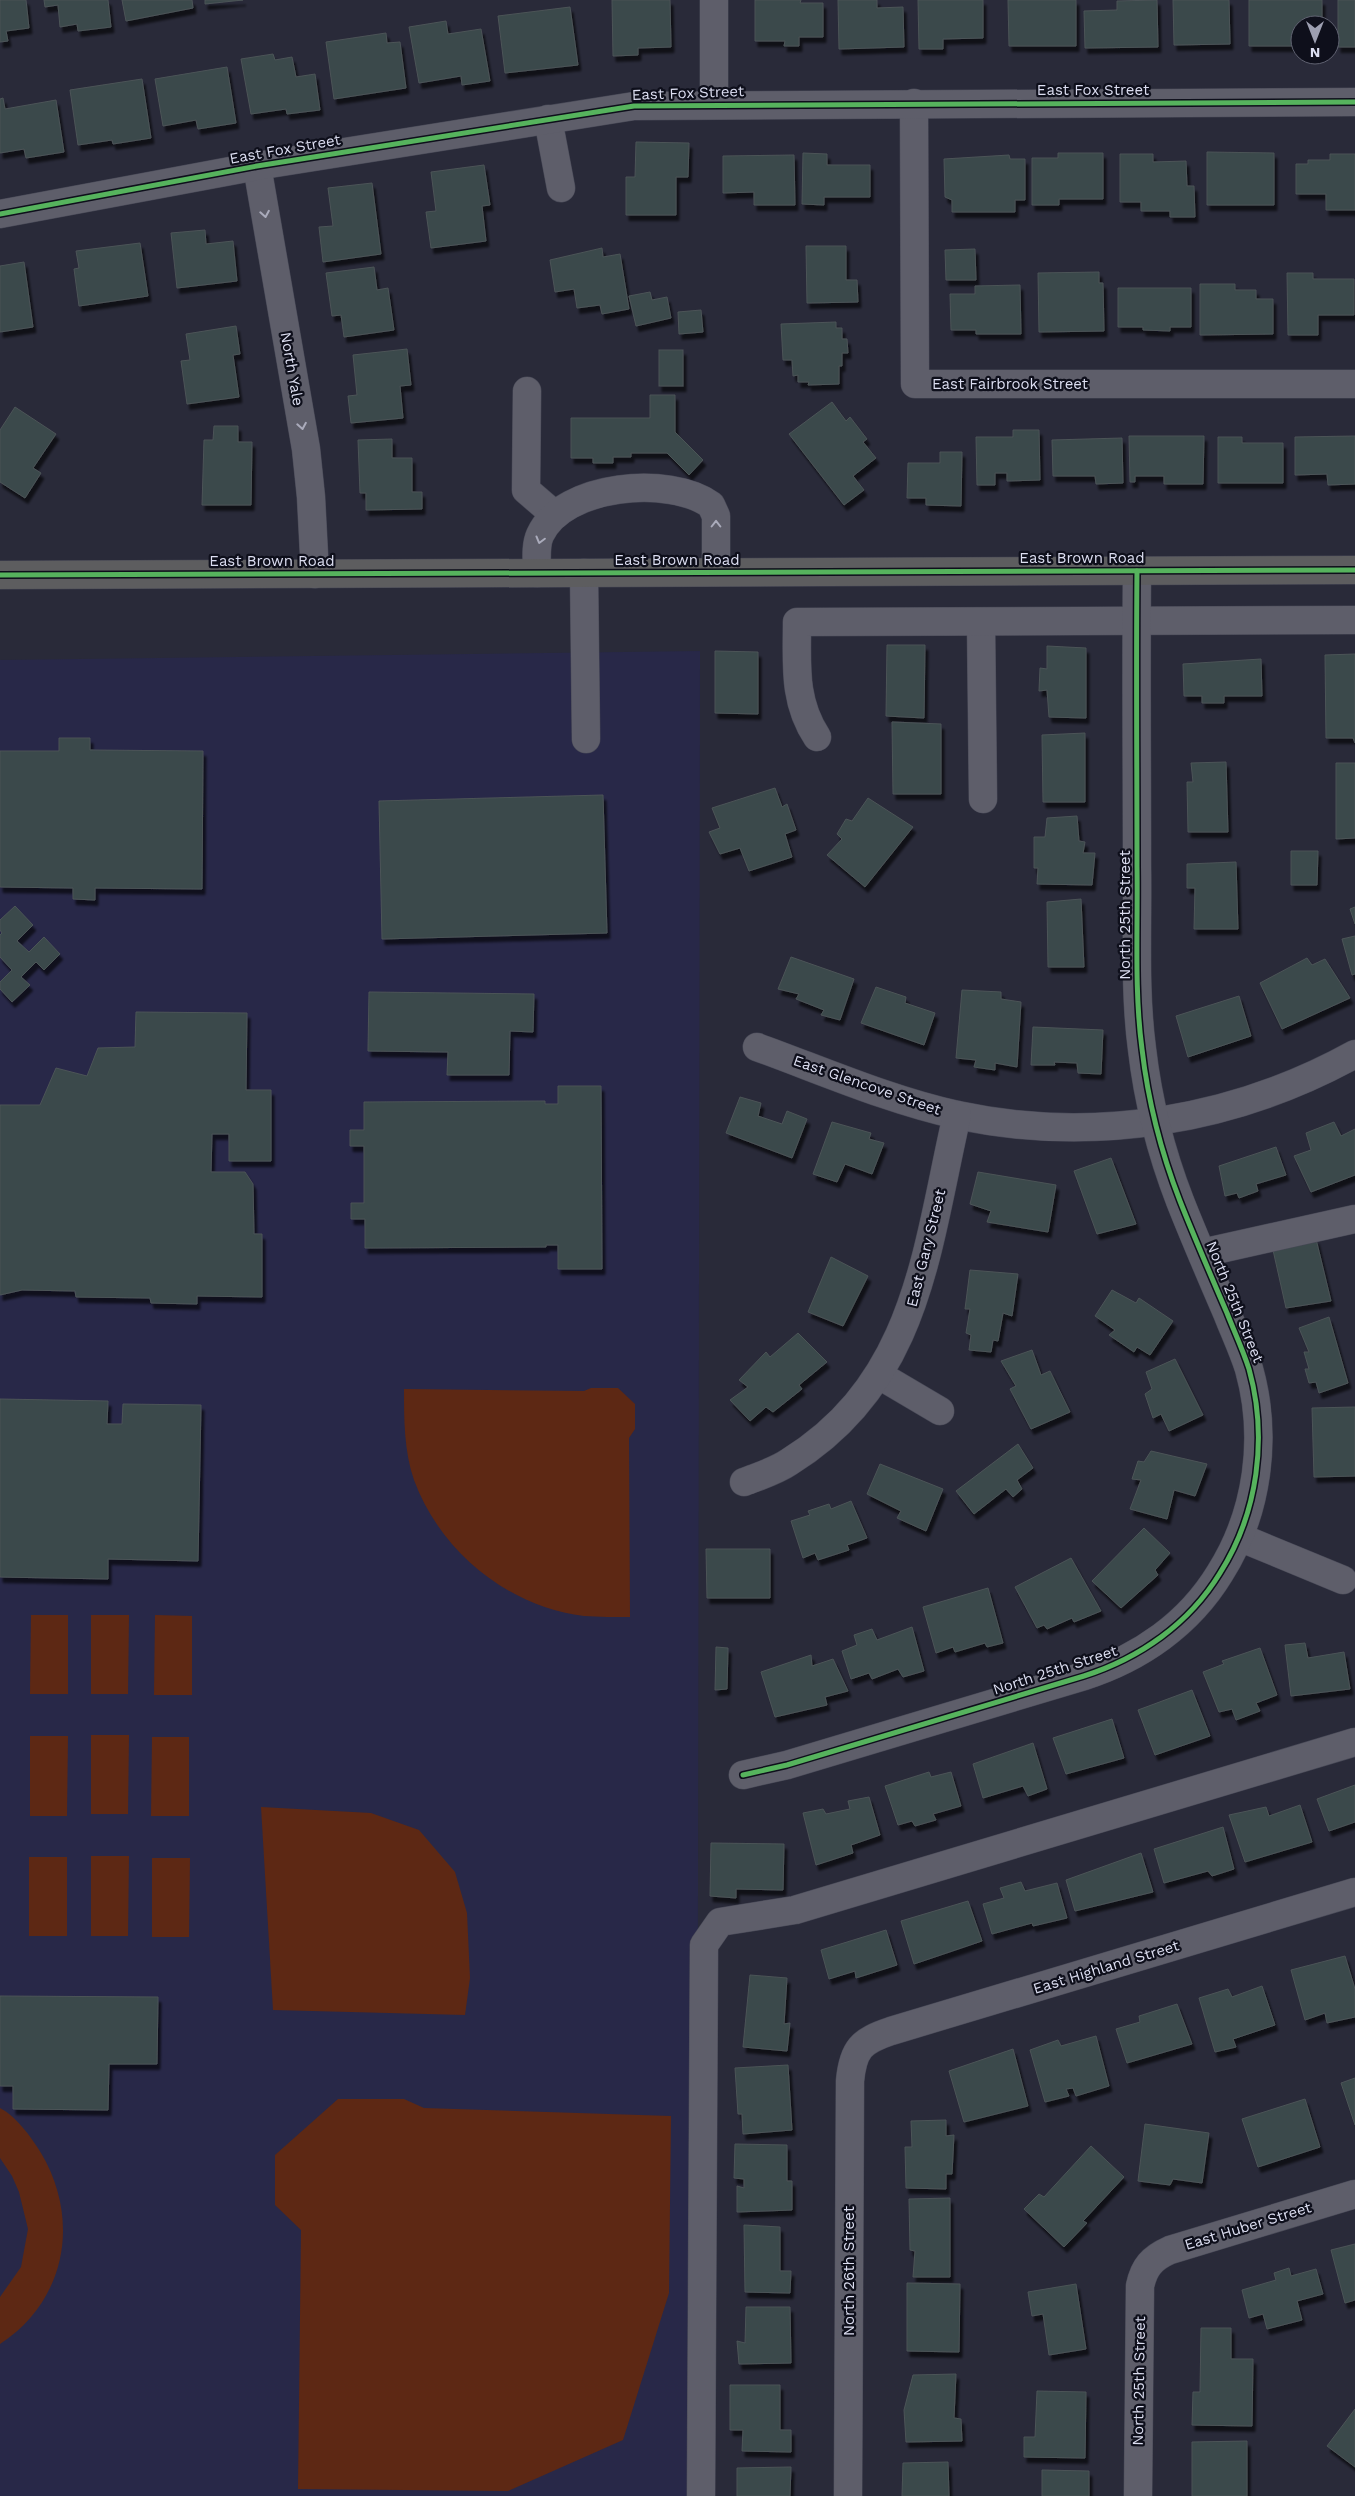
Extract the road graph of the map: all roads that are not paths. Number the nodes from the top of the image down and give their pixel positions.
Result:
1 (714, 0) edge
2 (1355, 102) edge
3 (914, 103) junction
4 (714, 104) junction
5 (548, 119) junction
6 (257, 166) junction
7 (561, 188) dead end
8 (0, 214) edge
9 (1355, 384) edge
10 (527, 391) dead end
11 (555, 515) junction
12 (1355, 570) edge
13 (1137, 571) junction
14 (716, 572) junction
15 (536, 573) junction
16 (584, 573) junction
17 (0, 574) edge
18 (315, 574) junction
19 (1355, 620) edge
20 (1136, 621) junction
21 (981, 622) junction
22 (817, 737) dead end
23 (586, 739) dead end
24 (983, 799) dead end
25 (757, 1047) dead end
26 (1355, 1054) edge
27 (957, 1115) junction
28 (1155, 1122) junction
29 (1355, 1219) edge
30 (1202, 1253) junction
31 (879, 1374) junction
32 (940, 1411) dead end
33 (744, 1482) dead end
34 (1239, 1537) junction
35 (1343, 1580) dead end
36 (1355, 1742) edge
37 (743, 1775) dead end
38 (1355, 1892) edge
39 (859, 2047) joint
40 (1355, 2194) edge
41 (1146, 2266) joint
42 (701, 2496) edge
43 (848, 2496) edge
44 (1138, 2496) edge

1 - 4 street
2 - 3 street, East Fox Street
3 - 4 street, East Fox Street
3 - 9 street, East Fairbrook Street
4 - 5 street, East Fox Street
5 - 6 street, East Fox Street
5 - 7 street
6 - 8 street, East Fox Street
6 -> 18 street, North Yale
10 - 11 street
14 -> 11 street
11 -> 15 street
12 - 13 main road, East Brown Road
13 - 14 main road, East Brown Road
13 - 20 street, North 25th Street
14 - 16 main road, East Brown Road
15 - 16 main road, East Brown Road
15 - 18 main road, East Brown Road
16 - 23 street
17 - 18 main road, East Brown Road
19 - 20 street
20 - 21 street
20 - 28 street, North 25th Street
21 - 22 street
21 - 24 street
25 - 27 street, East Glencove Street
26 - 28 street, East Glencove Street
27 - 28 street, East Glencove Street
27 - 31 street, East Gary Street
28 - 30 street, North 25th Street
29 - 30 street
30 - 34 street, North 25th Street
31 - 32 street
31 - 33 street, East Gary Street
34 - 35 street
34 - 37 street, North 25th Street
36 - 42 street
38 - 39 street, East Highland Street
39 - 43 street, North 26th Street
40 - 41 street, East Huber Street
41 - 44 street, North 25th Street

